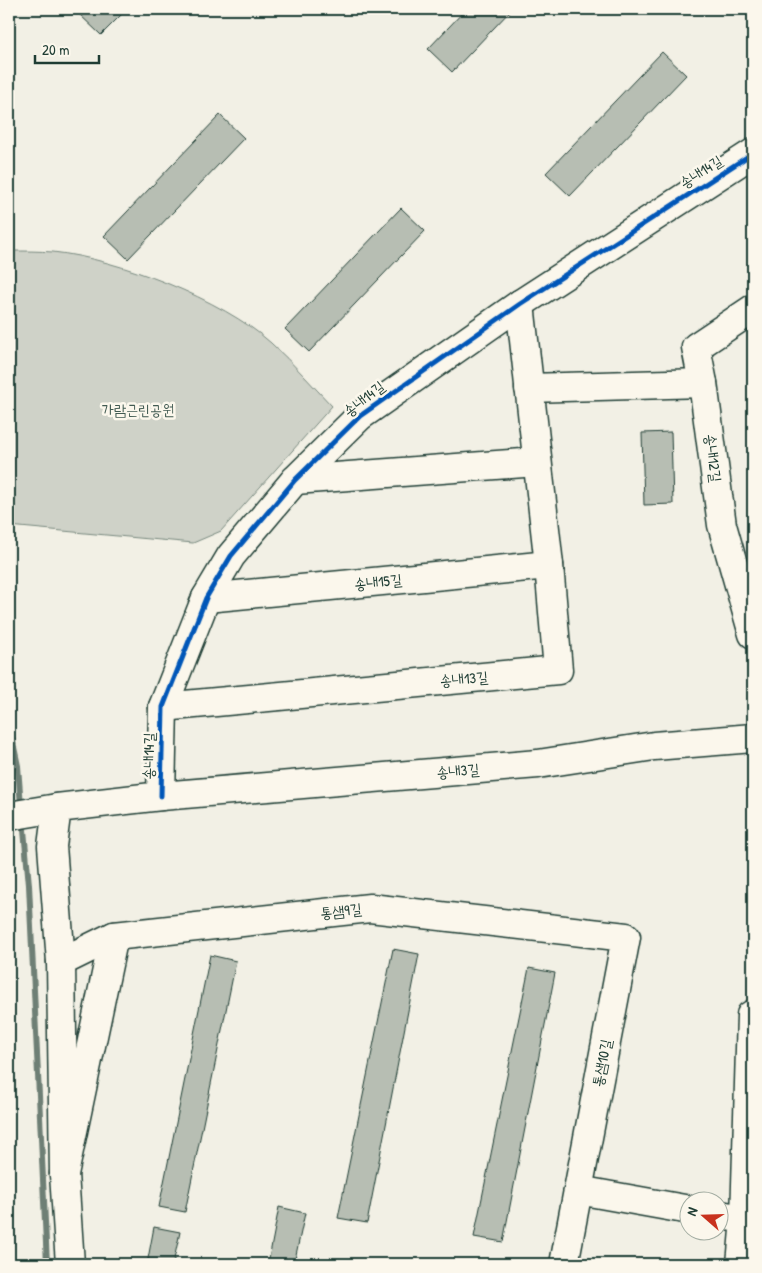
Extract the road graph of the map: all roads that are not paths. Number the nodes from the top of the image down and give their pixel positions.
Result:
1 (753, 153) edge
2 (520, 304) junction
3 (753, 310) edge
4 (703, 383) junction
5 (529, 388) junction
6 (537, 462) junction
7 (295, 480) junction
8 (550, 565) junction
9 (206, 598) junction
10 (753, 634) edge
11 (163, 706) junction
12 (753, 738) edge
13 (161, 796) junction
14 (47, 810) junction
15 (9, 816) edge
16 (114, 936) junction
17 (626, 937) joint
18 (61, 962) junction
19 (753, 1014) edge
20 (64, 1174) junction
21 (578, 1190) junction
22 (680, 1208) edge
23 (732, 1217) edge
24 (70, 1264) edge
25 (564, 1264) edge
26 (741, 1264) edge

1 - 2 street, 송내14길
2 - 5 street, 송내13길
2 - 7 street, 송내14길
3 - 4 street, 송내12길
4 - 5 street
4 - 10 street, 송내12길
5 - 6 street, 송내13길
6 - 7 street
6 - 8 street, 송내13길
7 - 9 street, 송내14길
8 - 9 street, 송내15길
8 - 11 street, 송내13길
9 - 11 street, 송내14길
11 - 13 street, 송내14길
12 - 13 street, 송내3길
13 - 14 street, 송내3길
14 - 15 street, 송내3길
14 - 18 street
16 - 17 street, 통샘9길
16 - 18 street, 통샘9길
16 - 20 street
17 - 21 street, 통샘10길
18 - 20 street
19 - 23 street
20 - 24 street
21 - 22 street
21 - 25 street, 통샘10길
23 - 26 street

